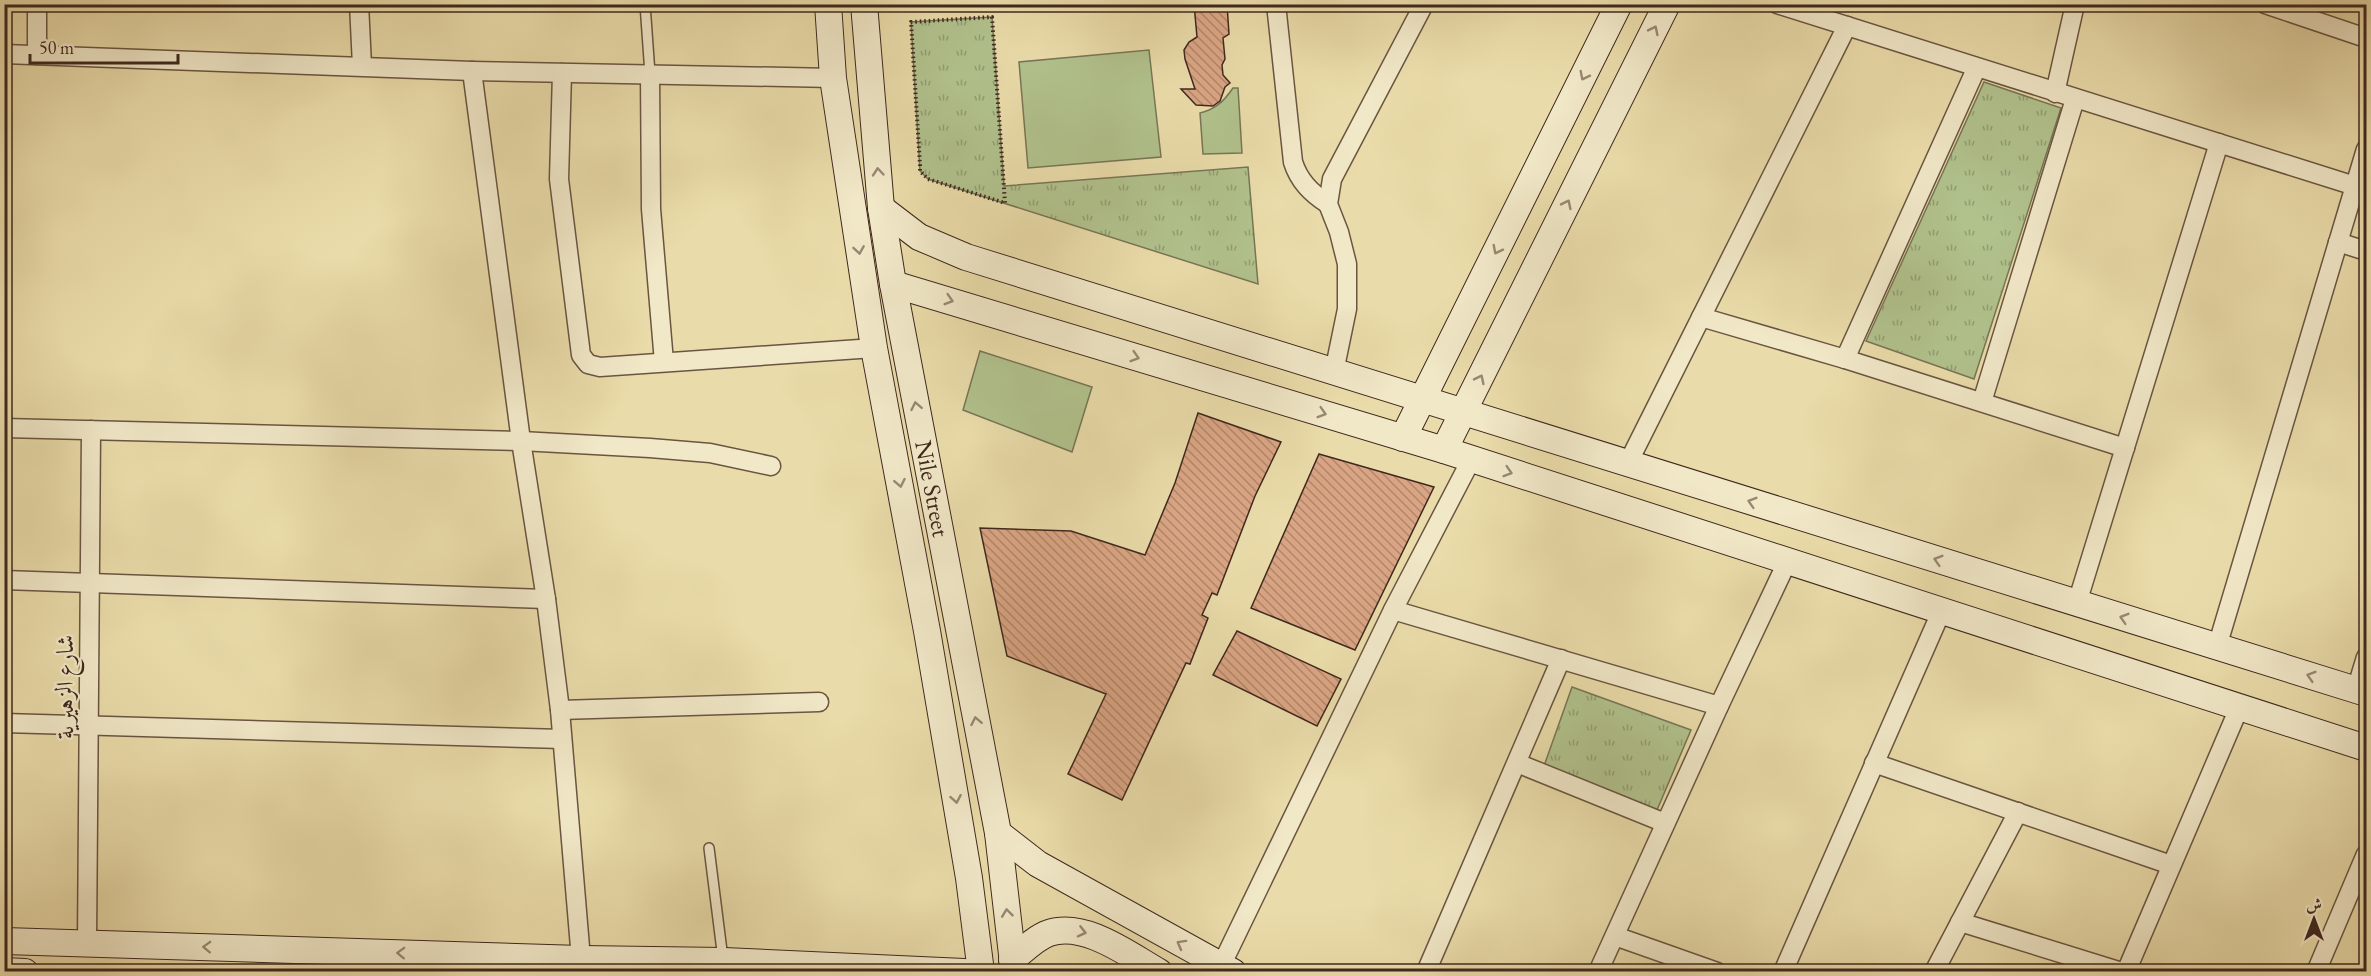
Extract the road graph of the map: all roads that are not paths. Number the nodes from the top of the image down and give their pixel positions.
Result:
1 (37, 4) edge
2 (359, 4) edge
3 (645, 4) edge
4 (828, 4) edge
5 (864, 4) edge
6 (1275, 4) edge
7 (1424, 4) edge
8 (1619, 4) edge
9 (1667, 4) edge
10 (1777, 4) edge
11 (2076, 4) edge
12 (2265, 4) edge
13 (1847, 26) junction
14 (2367, 38) edge
15 (4, 54) edge
16 (38, 55) junction
17 (362, 66) junction
18 (1976, 69) junction
19 (472, 71) junction
20 (562, 73) junction
21 (650, 74) junction
22 (833, 78) junction
23 (2055, 93) junction
24 (2074, 99) junction
25 (2218, 143) junction
26 (2367, 149) edge
27 (2355, 186) junction
28 (1328, 204) junction
29 (881, 208) junction
30 (2338, 242) junction
31 (2367, 250) edge
32 (893, 284) junction
33 (1701, 317) junction
34 (874, 348) junction
35 (1845, 359) junction
36 (664, 362) junction
37 (1334, 372) junction
38 (1422, 399) junction
39 (1982, 402) junction
40 (1464, 412) junction
41 (4, 428) edge
42 (91, 430) junction
43 (1403, 438) junction
44 (521, 441) junction
45 (2125, 448) junction
46 (1444, 450) junction
47 (1471, 460) junction
48 (1628, 463) junction
49 (771, 466) dead end
50 (1788, 560) junction
51 (4, 580) edge
52 (90, 583) junction
53 (546, 599) junction
54 (2077, 603) junction
55 (1393, 610) junction
56 (1941, 612) junction
57 (2217, 647) junction
58 (2367, 657) edge
59 (1561, 659) junction
60 (2361, 692) edge
61 (819, 702) dead end
62 (1719, 706) junction
63 (2240, 708) junction
64 (560, 710) junction
65 (4, 723) edge
66 (89, 725) junction
67 (562, 739) junction
68 (2367, 748) edge
69 (1517, 763) junction
70 (1875, 763) junction
71 (2018, 812) junction
72 (1665, 823) junction
73 (998, 833) junction
74 (709, 848) dead end
75 (2367, 854) edge
76 (2171, 865) junction
77 (1960, 922) junction
78 (1615, 936) junction
79 (4, 941) edge
80 (87, 943) junction
81 (581, 959) junction
82 (724, 961) junction
83 (1013, 966) edge
84 (1227, 969) edge
85 (4, 971) edge
86 (945, 971) edge
87 (25, 972) edge
88 (964, 972) edge
89 (981, 972) edge
90 (1159, 972) edge
91 (1426, 972) edge
92 (1598, 972) edge
93 (1717, 972) edge
94 (1783, 972) edge
95 (1934, 972) edge
96 (2121, 972) edge
97 (2126, 972) edge
98 (2316, 972) edge

1 - 16 street
2 - 17 street
3 - 21 lane
4 - 22 main road, Nile Street
29 -> 5 main road, Nile Street
6 - 28 street
7 - 28 street
8 -> 38 main road
40 -> 9 main road
10 - 13 street
11 - 23 street
12 - 14 street
13 - 18 street
13 - 33 street
15 - 16 street
16 - 17 street
17 - 19 street
18 - 23 street
18 - 35 street
19 - 20 street
19 - 44 street
20 - 21 street
20 - 36 street
21 - 22 street
21 - 36 street
22 -> 34 main road, Nile Street
23 - 24 street
24 - 25 street
24 - 39 street
25 - 27 street
25 - 45 street
26 - 27 street
27 - 30 street
28 - 37 street
29 - 32 main road, Nile Street
29 - 37 main road
30 - 31 street
30 - 57 street
32 -> 43 main road
73 -> 32 main road, Nile Street
33 - 35 street
33 - 48 street
34 - 36 street
34 -> 89 main road, Nile Street
35 - 39 street
37 - 38 main road
38 - 40 main road
38 - 43 main road
39 - 45 street
40 - 46 main road
40 - 48 main road
41 - 42 street
42 - 44 street
42 - 52 street, شارع الزهيرية
43 - 46 main road
44 - 49 street
44 - 53 street
45 - 54 street
46 - 47 main road
47 -> 50 main road
47 - 55 street
54 -> 48 main road
50 - 56 main road
50 - 62 street
51 - 52 street
52 - 53 street
52 - 66 street, شارع الزهيرية
53 - 64 street
57 -> 54 main road
55 - 59 street
55 - 84 street
56 - 63 main road
56 - 70 street
60 -> 57 main road
58 - 60 street
59 - 62 street
59 - 69 street
61 - 64 street
62 - 72 street
63 - 68 main road
63 - 76 street
64 - 67 street
65 - 66 street
66 - 67 street
66 - 80 street, شارع الزهيرية
67 - 81 street
69 - 72 street
69 - 91 street
70 - 71 street
70 - 94 street
71 - 76 street
71 - 77 street
72 - 78 street
83 -> 73 main road, Nile Street
84 -> 73 main road
74 - 82 lane
75 - 98 street
76 - 97 street
77 - 95 street
77 - 96 street
78 - 92 street
78 - 93 street
79 - 80 main road
81 -> 80 main road
81 - 82 main road
82 - 86 main road
83 -> 90 main road
85 - 87 main road
86 - 88 main road

